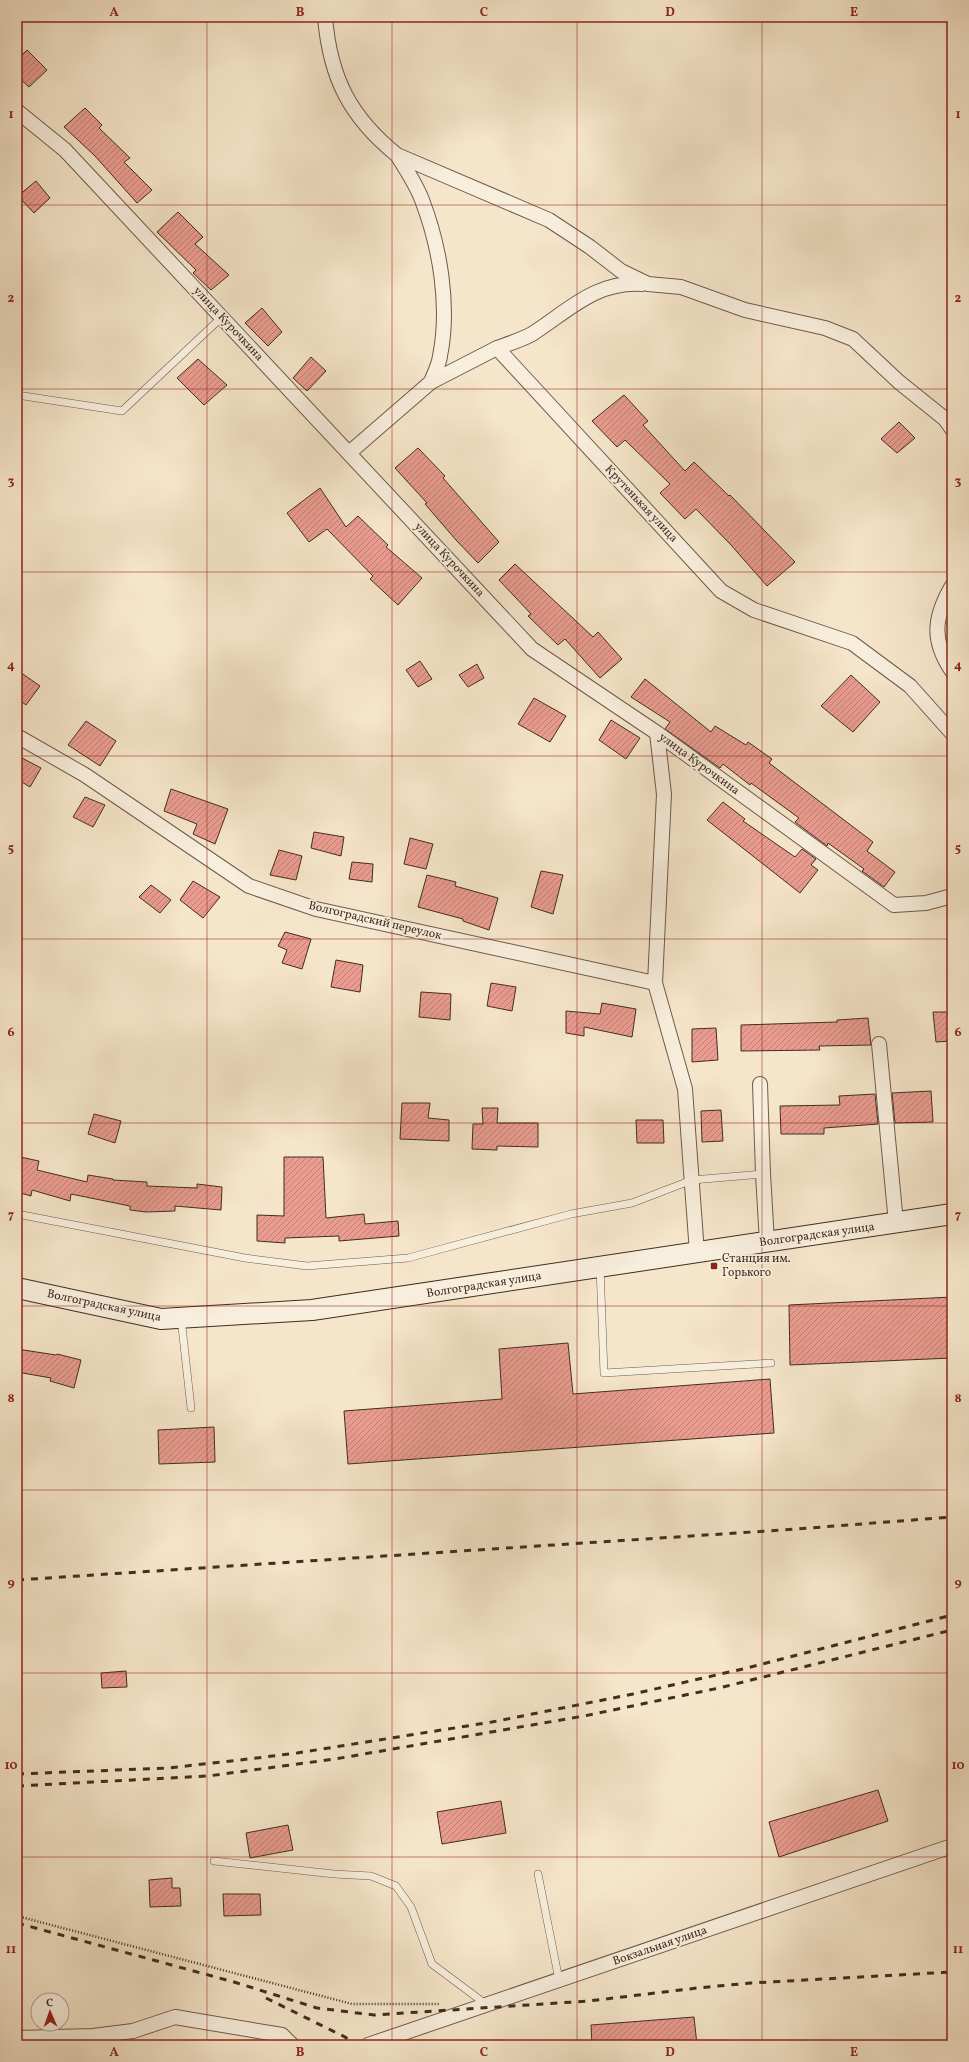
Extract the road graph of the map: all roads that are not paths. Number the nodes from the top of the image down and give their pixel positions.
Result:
1 (325, 17) edge
2 (17, 111) edge
3 (397, 155) junction
4 (648, 284) junction
5 (222, 317) junction
6 (497, 348) junction
7 (431, 382) junction
8 (17, 395) edge
9 (952, 428) edge
10 (349, 453) junction
11 (952, 586) edge
12 (952, 671) edge
13 (952, 732) edge
14 (658, 734) junction
15 (17, 736) edge
16 (952, 896) edge
17 (655, 983) junction
18 (879, 1044) dead end
19 (760, 1084) dead end
20 (763, 1174) junction
21 (692, 1180) junction
22 (17, 1214) edge
23 (952, 1214) edge
24 (896, 1223) junction
25 (767, 1242) junction
26 (697, 1253) junction
27 (600, 1267) junction
28 (17, 1288) edge
29 (181, 1318) junction
30 (771, 1363) dead end
31 (191, 1408) dead end
32 (952, 1846) edge
33 (214, 1861) dead end
34 (538, 1874) dead end
35 (559, 1980) junction
36 (487, 2005) junction
37 (17, 2038) edge
38 (292, 2045) edge
39 (368, 2045) edge

1 - 3 street
2 - 5 street, улица Курочкина
3 - 4 street
3 - 7 street
4 - 6 street
4 - 9 street
5 - 8 lane
5 - 10 street, улица Курочкина
6 - 7 street
6 - 13 street, Крутенькая улица
7 - 10 street
10 - 14 street, улица Курочкина
11 - 12 street
14 - 16 street, улица Курочкина
14 - 17 street
15 - 17 street, Волгоградский переулок
17 - 21 street
18 - 24 street
19 - 20 street
20 - 21 lane
20 - 25 street
21 - 22 lane
21 - 26 street
23 - 24 main road, Волгоградская улица
24 - 25 main road, Волгоградская улица
25 - 26 main road, Волгоградская улица
26 - 27 main road, Волгоградская улица
27 - 29 main road, Волгоградская улица
27 - 30 lane
28 - 29 main road, Волгоградская улица
29 - 31 lane
32 - 35 street, Вокзальная улица
33 - 36 lane
34 - 35 lane
35 - 36 street, Вокзальная улица
36 - 39 street, Вокзальная улица
37 - 38 street

